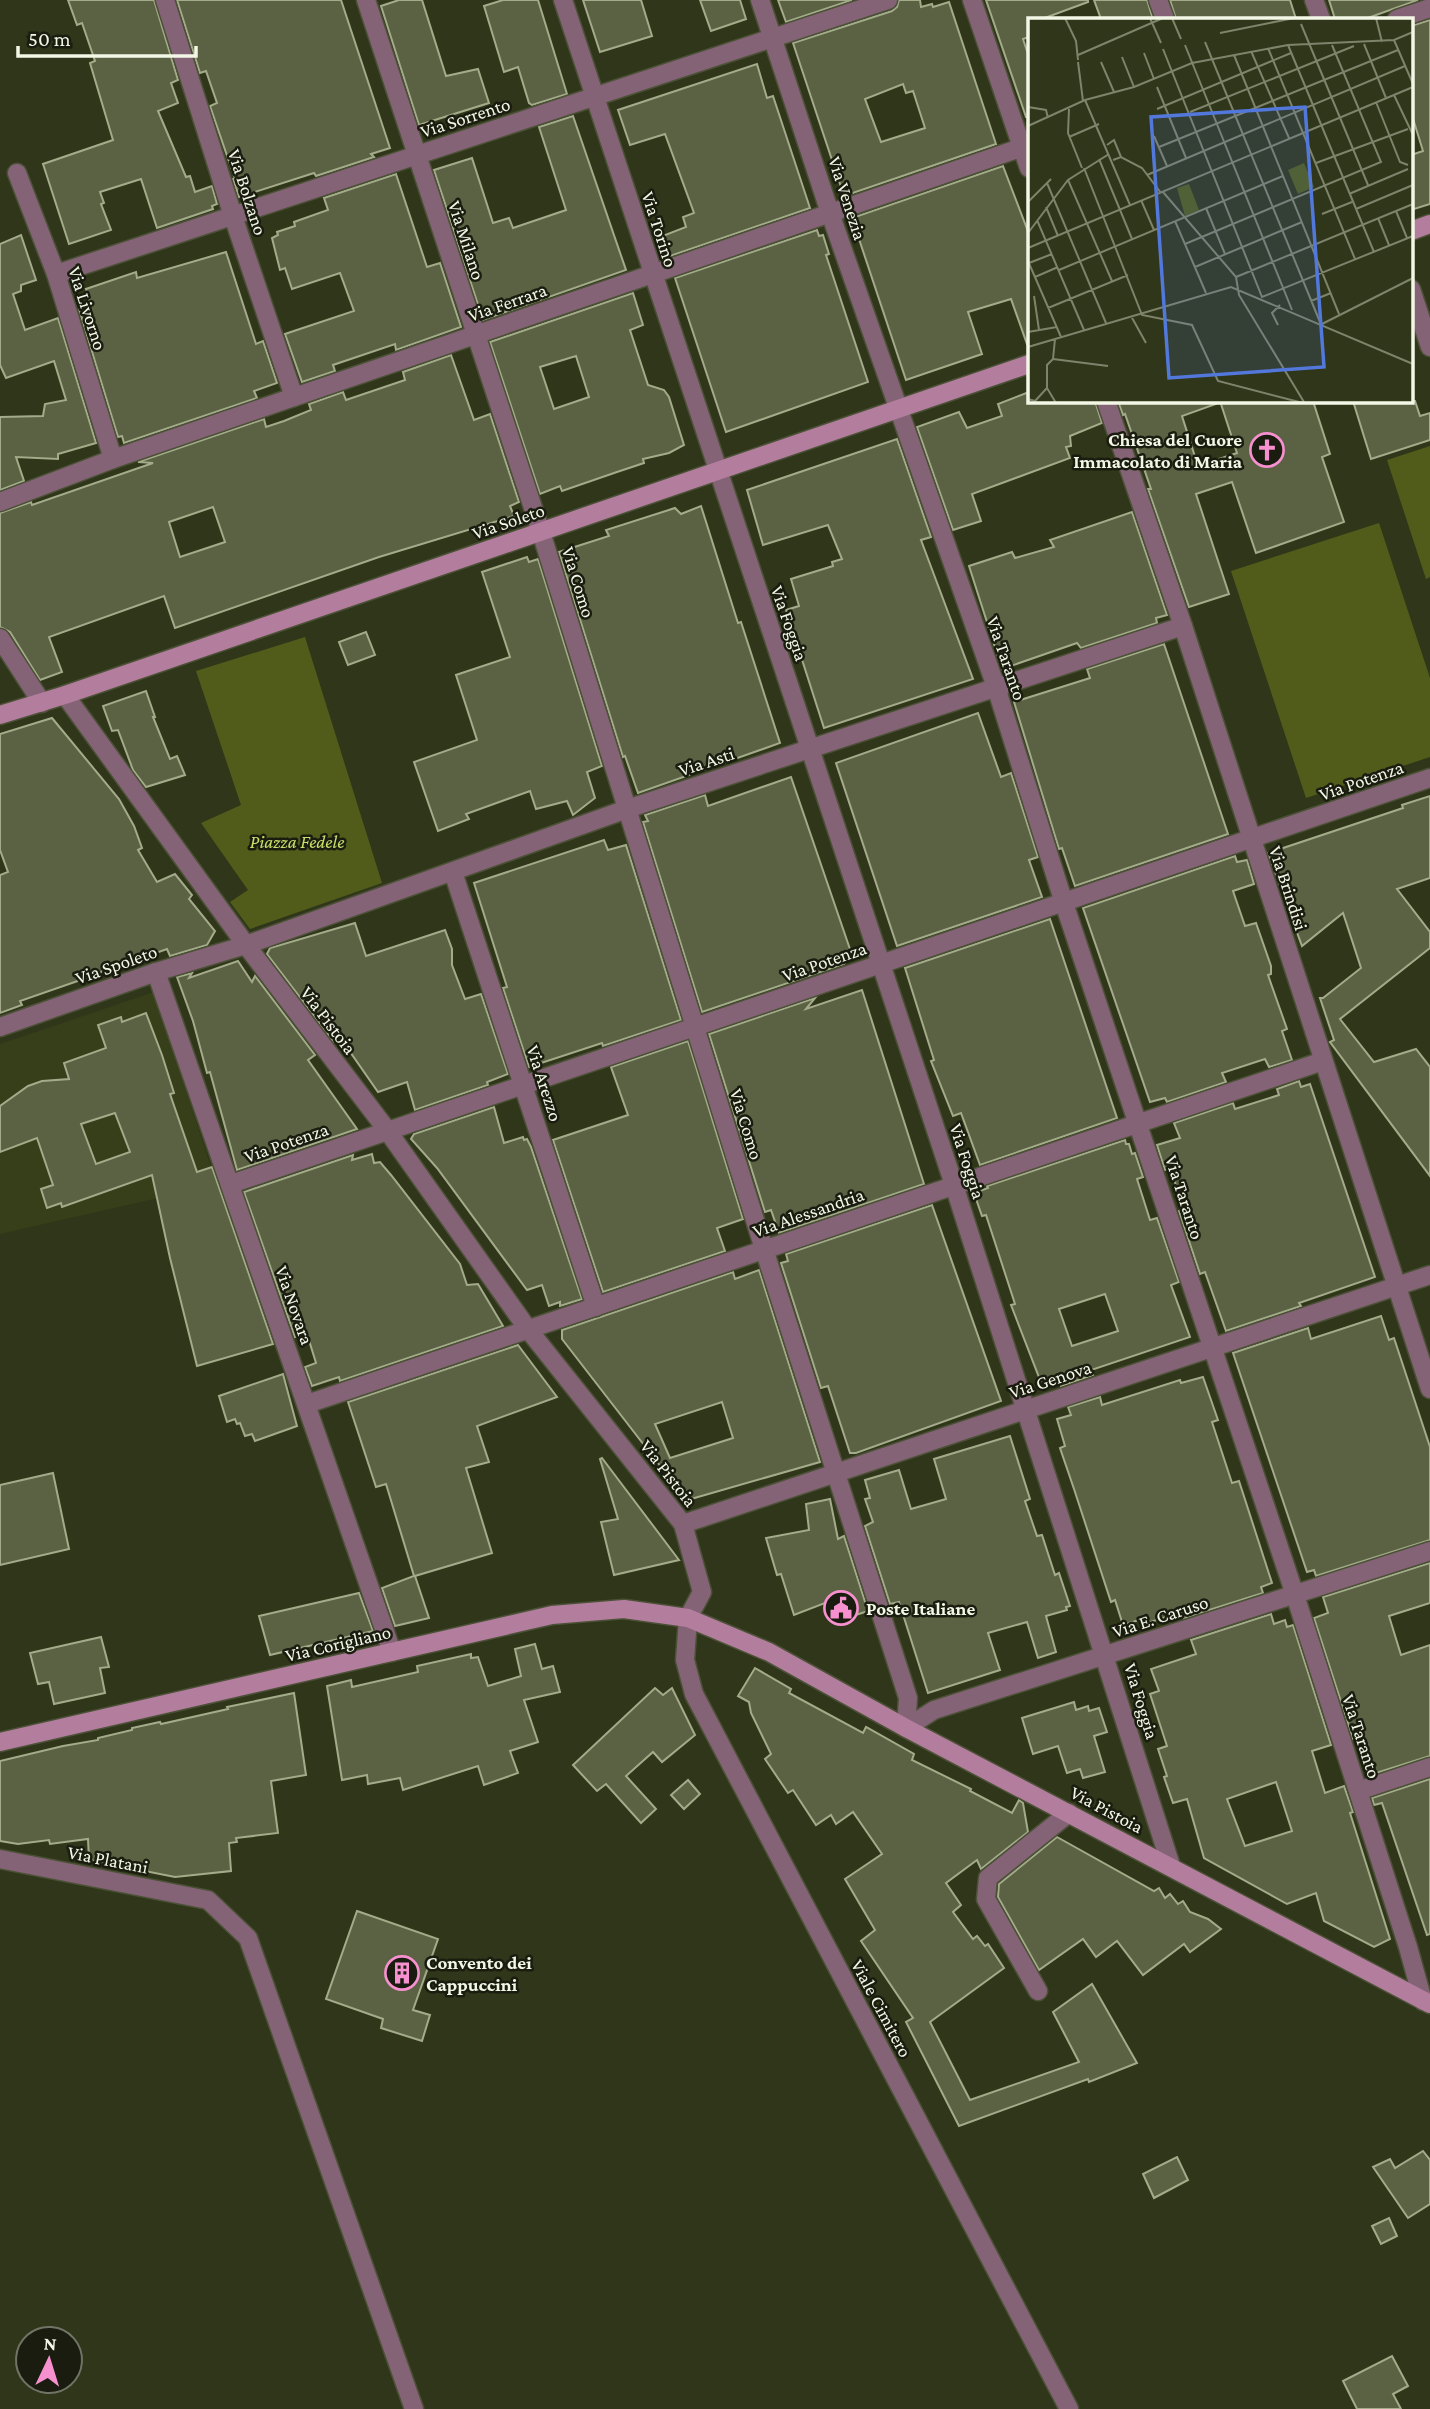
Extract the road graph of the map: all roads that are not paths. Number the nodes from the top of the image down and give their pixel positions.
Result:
1 (165, 0) edge
2 (366, 0) edge
3 (563, 0) edge
4 (760, 0) edge
5 (888, 0) edge
6 (972, 0) edge
7 (1158, 0) edge
8 (1314, 0) edge
9 (1430, 8) edge
10 (1165, 18) edge
11 (1321, 18) edge
12 (1400, 18) edge
13 (773, 38) junction
14 (594, 97) junction
15 (1026, 146) edge
16 (418, 155) junction
17 (17, 173) dead end
18 (830, 213) junction
19 (233, 216) junction
20 (1430, 224) edge
21 (1412, 231) edge
22 (56, 274) junction
23 (653, 274) junction
24 (1412, 292) edge
25 (476, 335) junction
26 (1430, 346) edge
27 (1028, 364) edge
28 (294, 397) junction
29 (1106, 402) edge
30 (899, 409) junction
31 (113, 459) junction
32 (717, 472) junction
33 (0, 502) edge
34 (541, 532) junction
35 (1182, 626) junction
36 (0, 638) edge
37 (996, 687) junction
38 (65, 695) junction
39 (42, 703) junction
40 (0, 715) edge
41 (810, 749) junction
42 (1430, 778) edge
43 (627, 810) junction
44 (1251, 840) junction
45 (453, 873) junction
46 (1064, 902) junction
47 (246, 945) junction
48 (881, 964) junction
49 (156, 972) junction
50 (0, 1027) edge
51 (695, 1027) junction
52 (1323, 1061) junction
53 (523, 1085) junction
54 (1139, 1123) junction
55 (387, 1130) junction
56 (231, 1184) junction
57 (954, 1185) junction
58 (764, 1249) junction
59 (1430, 1275) edge
60 (1396, 1286) junction
61 (596, 1307) junction
62 (527, 1328) junction
63 (1211, 1348) junction
64 (1430, 1389) edge
65 (307, 1404) junction
66 (1026, 1409) junction
67 (837, 1472) junction
68 (682, 1524) junction
69 (1430, 1551) edge
70 (1295, 1595) junction
71 (688, 1618) junction
72 (392, 1652) junction
73 (1105, 1656) junction
74 (906, 1728) junction
75 (0, 1742) edge
76 (1430, 1767) edge
77 (1358, 1791) junction
78 (1069, 1813) junction
79 (0, 1859) edge
80 (1171, 1866) junction
81 (1038, 1991) dead end
82 (1426, 2003) edge
83 (414, 2409) edge
84 (1069, 2409) edge

1 - 19 street, Via Bolzano
2 - 16 street, Via Milano
3 - 14 street, Via Torino
4 - 13 street, Via Venezia
5 - 13 street, Via Sorrento
6 - 15 street
7 - 10 street
8 - 11 street
9 - 12 street
13 - 14 street, Via Sorrento
13 - 18 street, Via Venezia
14 - 16 street, Via Sorrento
14 - 23 street, Via Torino
15 - 18 street, Via Ferrara
16 - 19 street, Via Sorrento
16 - 25 street, Via Milano
17 - 22 street, Via Livorno
18 - 23 street, Via Ferrara
18 - 30 street, Via Venezia
19 - 22 street, Via Sorrento
19 - 28 street, Via Bolzano
20 - 21 street
22 - 31 street, Via Livorno
23 - 25 street, Via Ferrara
23 - 32 street, Via Torino
24 - 26 street
25 - 28 street, Via Ferrara
25 - 34 street, Via Milano
27 - 30 street, Via Soleto
28 - 31 street, Via Ferrara
29 - 35 street, Via Brindisi
30 - 32 street, Via Soleto
30 - 37 street, Via Taranto
31 - 33 street, Via Ferrara
32 - 34 street, Via Soleto
32 - 41 street, Via Foggia
34 - 38 street, Via Soleto
34 - 43 street, Via Como
35 - 37 street, Via Asti
35 - 44 street, Via Brindisi
36 - 39 street
37 - 41 street, Via Asti
37 - 46 street, Via Taranto
38 - 39 street, Via Soleto
38 - 47 street, Via Pistoia
39 - 40 street, Via Soleto
41 - 43 street, Via Asti
41 - 48 street, Via Foggia
42 - 44 street, Via Potenza
43 - 45 street, Via Asti
43 - 51 street, Via Como
44 - 46 street, Via Potenza
44 - 52 street, Via Brindisi
45 - 47 street, Via Asti
45 - 53 street, Via Arezzo
46 - 48 street, Via Potenza
46 - 54 street, Via Taranto
47 - 49 street, Via Spoleto
47 - 55 street, Via Pistoia
48 - 51 street, Via Potenza
48 - 57 street, Via Foggia
49 - 50 street, Via Spoleto
49 - 56 street, Via Novara
51 - 53 street, Via Potenza
51 - 58 street, Via Como
52 - 54 street, Via Alessandria
52 - 60 street, Via Brindisi
53 - 55 street, Via Potenza
53 - 61 street, Via Arezzo
54 - 57 street, Via Alessandria
54 - 63 street, Via Taranto
55 - 56 street, Via Potenza
55 - 62 street, Via Pistoia
56 - 65 street, Via Novara
57 - 58 street, Via Alessandria
57 - 66 street, Via Foggia
58 - 61 street, Via Alessandria
58 - 67 street, Via Como
59 - 60 street, Via Genova
60 - 63 street, Via Genova
60 - 64 street, Via Brindisi
61 - 62 street, Via Alessandria
62 - 65 street, Via Alessandria
62 - 68 street, Via Pistoia
63 - 66 street, Via Genova
63 - 70 street, Via Taranto
65 - 72 street, Via Novara
66 - 67 street, Via Genova
66 - 73 street, Via Foggia
67 - 68 street, Via Genova
67 - 74 street, Via Como
68 - 71 street, Via Pistoia
69 - 70 street, Via E. Caruso
70 - 73 street, Via E. Caruso
70 - 77 street, Via Taranto
71 - 72 street, Via Corigliano
71 - 74 street, Via Pistoia
71 - 84 street, Viale Cimitero
72 - 75 street, Via Corigliano
73 - 74 street, Via E. Caruso
73 - 80 street, Via Foggia
74 - 78 street, Via Pistoia
76 - 77 street
77 - 82 street, Via Taranto
78 - 80 street, Via Pistoia
78 - 81 street
79 - 83 street, Via Platani
80 - 82 street, Via Pistoia

